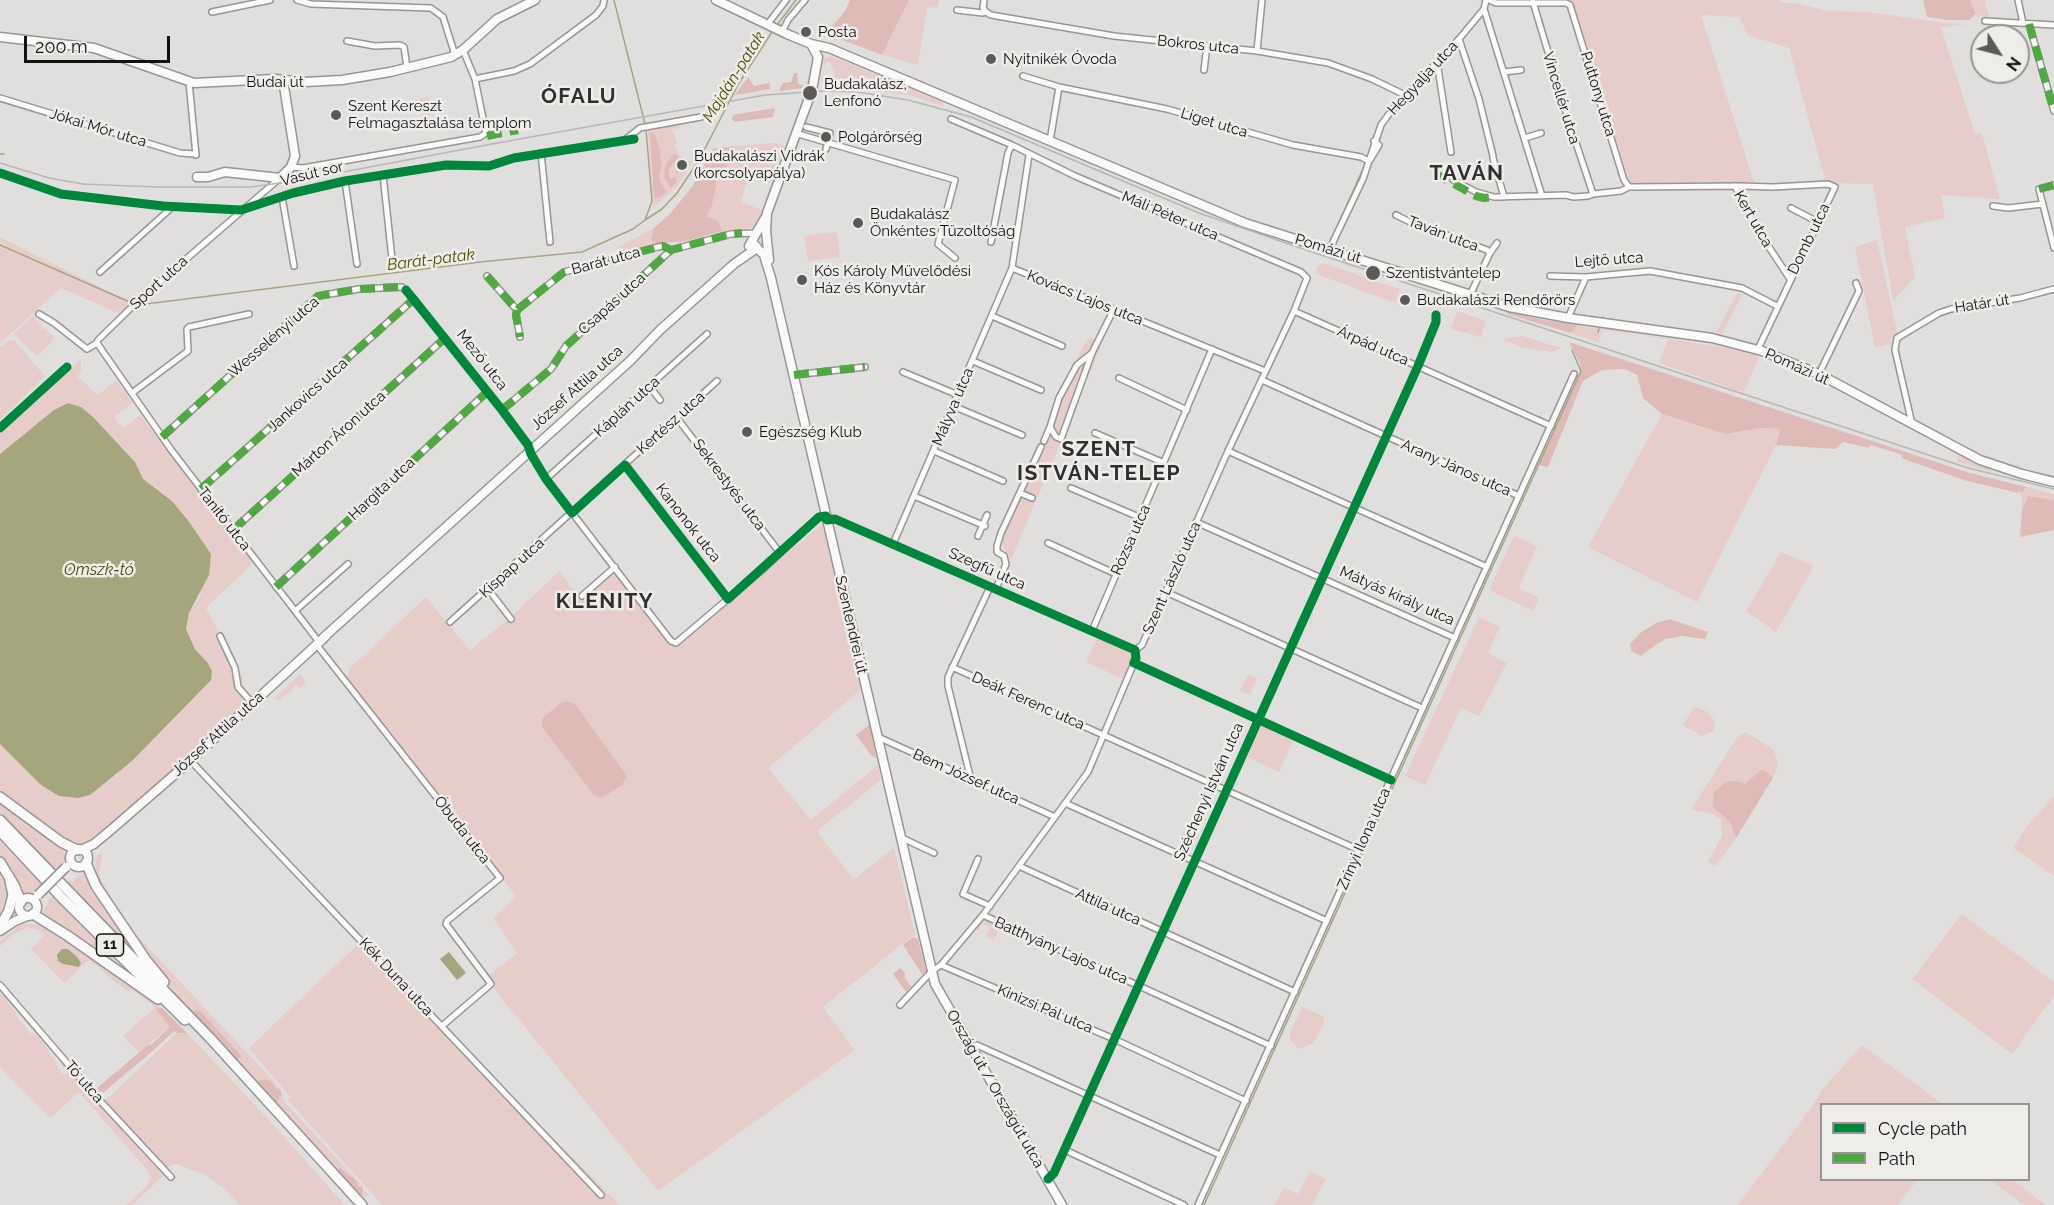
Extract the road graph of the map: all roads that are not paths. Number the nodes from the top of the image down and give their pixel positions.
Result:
1 (270, 0) edge
2 (297, 0) edge
3 (535, 0) edge
4 (604, 0) edge
5 (716, 0) edge
6 (786, 0) edge
7 (805, 0) edge
8 (984, 0) edge
9 (1262, 0) edge
10 (1488, 0) edge
11 (2018, 0) edge
12 (1533, 2) junction
13 (1484, 9) junction
14 (957, 10) dead end
15 (212, 12) dead end
16 (986, 12) junction
17 (1985, 21) dead end
18 (2026, 23) junction
19 (2054, 25) edge
20 (775, 28) junction
21 (0, 38) edge
22 (1459, 39) junction
23 (347, 42) dead end
24 (1207, 46) junction
25 (463, 50) junction
26 (1257, 51) junction
27 (820, 53) junction
28 (455, 56) junction
29 (1437, 62) junction
30 (407, 68) junction
31 (1204, 70) dead end
32 (1521, 70) dead end
33 (1504, 72) junction
34 (1023, 76) dead end
35 (475, 80) junction
36 (189, 82) junction
37 (287, 86) junction
38 (1059, 87) junction
39 (1405, 95) junction
40 (0, 98) edge
41 (2054, 111) edge
42 (701, 117) dead end
43 (951, 119) dead end
44 (806, 127) dead end
45 (795, 134) junction
46 (1541, 134) dead end
47 (1525, 138) junction
48 (626, 139) junction
49 (634, 139) dead end
50 (1049, 142) junction
51 (1011, 145) junction
52 (826, 146) junction
53 (1451, 152) dead end
54 (542, 153) junction
55 (1029, 155) junction
56 (1369, 161) junction
57 (291, 166) junction
58 (0, 173) edge
59 (383, 175) junction
60 (197, 177) dead end
61 (280, 178) junction
62 (1453, 180) dead end
63 (345, 181) junction
64 (2054, 185) edge
65 (1735, 186) junction
66 (1629, 187) junction
67 (1593, 194) junction
68 (1542, 196) junction
69 (282, 197) junction
70 (1504, 197) junction
71 (2043, 204) junction
72 (170, 206) junction
73 (1993, 206) dead end
74 (1791, 208) dead end
75 (241, 210) junction
76 (767, 213) junction
77 (1396, 215) dead end
78 (1818, 222) junction
79 (768, 240) junction
80 (756, 241) junction
81 (550, 242) dead end
82 (991, 242) dead end
83 (1497, 243) dead end
84 (2054, 248) edge
85 (671, 250) junction
86 (1331, 250) junction
87 (1490, 253) junction
88 (955, 258) dead end
89 (392, 259) dead end
90 (357, 264) dead end
91 (294, 266) dead end
92 (1012, 268) junction
93 (100, 272) dead end
94 (488, 276) dead end
95 (1550, 276) dead end
96 (1586, 277) junction
97 (771, 278) junction
98 (1790, 279) junction
99 (1307, 281) joint
100 (1856, 283) dead end
101 (2054, 289) edge
102 (406, 290) joint
103 (1470, 295) junction
104 (414, 299) junction
105 (1777, 306) junction
106 (1114, 309) junction
107 (517, 310) junction
108 (1294, 311) junction
109 (39, 314) dead end
110 (249, 314) dead end
111 (1436, 315) dead end
112 (992, 316) junction
113 (1568, 318) junction
114 (706, 334) dead end
115 (520, 337) dead end
116 (445, 338) junction
117 (97, 343) junction
118 (1062, 346) dead end
119 (1212, 349) junction
120 (1758, 349) junction
121 (1092, 353) junction
122 (973, 361) junction
123 (865, 366) dead end
124 (1418, 366) junction
125 (1266, 371) junction
126 (903, 372) dead end
127 (1574, 374) dead end
128 (1819, 374) junction
129 (794, 375) junction
130 (1119, 378) dead end
131 (1262, 380) junction
132 (717, 381) dead end
133 (650, 387) junction
134 (1041, 390) dead end
135 (487, 392) junction
136 (132, 393) junction
137 (958, 395) junction
138 (660, 400) dead end
139 (953, 406) junction
140 (502, 410) junction
141 (1187, 410) junction
142 (676, 418) junction
143 (1912, 424) junction
144 (1551, 426) junction
145 (1050, 427) junction
146 (1095, 433) dead end
147 (1022, 435) dead end
148 (162, 437) junction
149 (1385, 437) junction
150 (1044, 441) dead end
151 (1041, 447) dead end
152 (1228, 450) junction
153 (934, 451) junction
154 (530, 452) junction
155 (1164, 463) junction
156 (625, 465) junction
157 (546, 479) junction
158 (1003, 481) dead end
159 (2054, 482) edge
160 (1071, 488) dead end
161 (201, 489) junction
162 (1020, 493) junction
163 (914, 496) junction
164 (1519, 496) junction
165 (1032, 498) dead end
166 (1353, 507) junction
167 (572, 513) junction
168 (987, 515) dead end
169 (826, 518) junction
170 (1141, 518) junction
171 (1196, 522) junction
172 (984, 526) junction
173 (233, 530) junction
174 (978, 536) dead end
175 (1048, 543) dead end
176 (893, 544) junction
177 (780, 553) junction
178 (348, 564) dead end
179 (615, 567) junction
180 (1486, 567) junction
181 (1116, 574) junction
182 (1322, 580) junction
183 (276, 586) junction
184 (993, 588) junction
185 (488, 589) junction
186 (1166, 592) junction
187 (582, 596) dead end
188 (728, 599) junction
189 (296, 611) junction
190 (511, 619) dead end
191 (450, 622) dead end
192 (1092, 631) junction
193 (220, 636) dead end
194 (1455, 638) junction
195 (319, 641) junction
196 (676, 643) junction
197 (1291, 649) junction
198 (1135, 650) junction
199 (678, 651) dead end
200 (1134, 663) junction
201 (952, 667) junction
202 (252, 703) junction
203 (1422, 708) junction
204 (1258, 720) junction
205 (1104, 736) junction
206 (878, 737) junction
207 (190, 760) junction
208 (970, 780) junction
209 (1391, 780) junction
210 (1226, 790) junction
211 (0, 797) edge
212 (1065, 803) junction
213 (1055, 817) junction
214 (0, 820) edge
215 (112, 829) junction
216 (0, 831) edge
217 (900, 837) junction
218 (79, 850) junction
219 (1359, 850) junction
220 (934, 853) dead end
221 (978, 859) dead end
222 (1194, 860) junction
223 (87, 861) junction
224 (0, 862) edge
225 (71, 866) junction
226 (1019, 866) junction
227 (9, 876) junction
228 (34, 904) junction
229 (20, 905) junction
230 (990, 906) junction
231 (983, 915) junction
232 (1327, 921) junction
233 (0, 929) edge
234 (1162, 931) junction
235 (941, 965) junction
236 (931, 972) junction
237 (0, 985) edge
238 (1138, 985) junction
239 (1295, 992) junction
240 (900, 1005) dead end
241 (177, 1008) junction
242 (442, 1026) junction
243 (1114, 1039) junction
244 (1271, 1046) junction
245 (970, 1047) junction
246 (1089, 1095) junction
247 (1246, 1101) junction
248 (1065, 1150) junction
249 (1221, 1155) junction
250 (171, 1177) dead end
251 (1048, 1179) junction
252 (601, 1195) dead end
253 (355, 1205) edge
254 (362, 1205) edge
255 (1062, 1205) edge
256 (1184, 1205) edge
257 (1198, 1205) edge

1 - 15 street
2 - 28 street
3 - 25 main road, Budai út
4 - 35 street
5 - 20 main road
6 - 20 street
7 - 20 street
8 - 16 street
9 - 26 street
10 - 12 street
10 - 13 street, Hegyalja utca
11 - 18 street
12 - 66 street, Puttony utca
12 - 67 street, Vincellér utca
13 - 22 street, Hegyalja utca
13 - 33 street
14 - 16 street, Bokros utca
16 - 24 street, Bokros utca
17 - 18 street
18 - 19 street
18 - 41 street
20 - 27 main road
21 - 36 main road, Budai út
22 - 29 street, Hegyalja utca
22 - 70 street
23 - 30 street
24 - 26 street, Bokros utca
24 - 31 street
25 - 28 main road, Budai út
25 - 35 street
26 - 39 street, Bokros utca
27 - 45 main road
27 - 50 main road, Pomázi út
28 - 30 main road, Budai út
29 - 39 street, Hegyalja utca
29 - 53 street
30 - 37 main road, Budai út
32 - 33 street
33 - 47 street
34 - 38 street, Liget utca
35 - 57 street, Vasút sor
36 - 37 main road, Budai út
36 - 40 street, Jókai Mór utca
37 - 57 main road
38 - 50 street
38 - 56 street, Liget utca
39 - 56 street, Hegyalja utca
42 - 48 street, Vasút sor
43 - 51 street, Máli Péter utca
44 - 52 street
45 - 52 street
45 - 76 main road
46 - 47 street
47 - 68 street
48 - 49 street, Vasút sor
48 - 54 street, Vasút sor
50 - 86 main road, Pomázi út
51 - 55 street, Máli Péter utca
51 - 82 street
52 - 88 street
54 - 59 street, Vasút sor
54 - 81 street
55 - 92 street, Kovács Lajos utca
55 - 99 street, Máli Péter utca
56 - 86 street, Hegyalja utca
57 - 61 main road
58 - 72 street, Vasút sor
59 - 63 street, Vasút sor
59 - 89 street
60 - 61 main road, Vasút sor
61 - 75 street, Sport utca
62 - 70 street, Kert utca
63 - 69 street, Vasút sor
63 - 90 street
64 - 71 street
65 - 66 street, Kert utca
65 - 78 street, Domb utca
65 - 98 street, Kert utca
66 - 67 street, Kert utca
67 - 68 street, Kert utca
68 - 70 street, Kert utca
69 - 75 street, Vasút sor
69 - 91 street
71 - 73 street
71 - 84 street
72 - 75 street, Vasút sor
72 - 93 street
74 - 78 street
75 - 117 street, Sport utca
76 - 79 main road
76 - 80 main road
77 - 87 street, Taván utca
78 - 98 street, Domb utca
79 - 80 main road, József Attila utca
79 - 80 main road
79 - 97 main road
80 - 85 street, Csapás utca
80 - 97 main road
80 - 154 main road, József Attila utca
83 - 87 street, Taván utca
85 - 107 street, Barát utca
85 - 140 street, Csapás utca
86 - 103 main road, Pomázi út
87 - 103 street, Taván utca
92 - 106 street, Kovács Lajos utca
92 - 112 street, Mályva utca
94 - 107 street
95 - 96 street, Lejtő utca
96 - 105 street, Lejtő utca
96 - 113 street
97 - 129 main road, Szentendrei út
98 - 105 street, Domb utca
99 - 108 street, Szent László utca
100 - 128 street
101 - 143 street, Határ út
102 - 104 street, Mező utca
102 - 148 street, Wesselényi utca
103 - 113 main road, Pomázi út
104 - 116 street, Mező utca
104 - 161 street, Jankovics utca
105 - 120 street, Domb utca
106 - 119 street, Kovács Lajos utca
106 - 121 street
107 - 115 street
108 - 124 street, Árpád utca
108 - 125 street, Szent László utca
109 - 117 street
110 - 136 street
111 - 124 street, Széchenyi István utca
112 - 118 street
112 - 122 street, Mályva utca
113 - 120 main road, Pomázi út
114 - 133 street, Káplán utca
116 - 135 street, Mező utca
116 - 173 street, Márton Áron utca
117 - 136 street, Tanító utca
119 - 125 street, Kovács Lajos utca
119 - 141 street, Rózsa utca
120 - 128 main road, Pomázi út
121 - 145 street
121 - 145 street
122 - 134 street
122 - 137 street, Mályva utca
123 - 129 street
124 - 144 street, Árpád utca
124 - 149 street, Széchenyi István utca
125 - 131 street, Szent László utca
126 - 137 street
127 - 144 street, Zrínyi Ilona utca
128 - 143 main road, Pomázi út
129 - 169 main road, Szentendrei út
130 - 141 street
131 - 149 street, Arany János utca
131 - 152 street, Szent László utca
132 - 142 street, Kertész utca
133 - 138 street
133 - 157 street, Káplán utca
135 - 140 street, Mező utca
135 - 183 street, Hargita utca
136 - 148 street, Tanító utca
137 - 139 street, Mályva utca
139 - 147 street
139 - 153 street, Mályva utca
140 - 154 street, Mező utca
141 - 155 street, Rózsa utca
142 - 156 street, Kertész utca
142 - 177 street, Sekrestyés utca
143 - 159 main road, Pomázi út
144 - 164 street, Zrínyi Ilona utca
145 - 150 street
146 - 155 street
148 - 161 street, Tanító utca
149 - 164 street, Arany János utca
149 - 166 street, Széchenyi István utca
151 - 162 street
152 - 166 street
152 - 171 street, Szent László utca
153 - 158 street
153 - 163 street, Mályva utca
154 - 157 street, Mező utca
154 - 195 main road, József Attila utca
155 - 170 street, Rózsa utca
156 - 167 street, Kertész utca
156 - 188 street, Kanonok utca
157 - 167 street, Mező utca
160 - 170 street
161 - 173 street, Tanító utca
162 - 165 street
162 - 184 street
163 - 172 street
163 - 176 street, Mályva utca
164 - 180 street, Zrínyi Ilona utca
166 - 180 street
166 - 182 street, Széchenyi István utca
167 - 179 street, Mező utca
167 - 185 street, Kispap utca
168 - 172 street
169 - 176 street, Szegfű utca
169 - 177 street
169 - 206 main road, Szentendrei út
170 - 181 street, Rózsa utca
171 - 182 street, Mátyás király utca
171 - 186 street, Szent László utca
172 - 174 street
173 - 183 street, Tanító utca
175 - 181 street
176 - 184 street, Szegfű utca
177 - 188 street
178 - 189 street
179 - 187 street
179 - 196 street, Mező utca
180 - 194 street, Zrínyi Ilona utca
181 - 192 street, Rózsa utca
182 - 194 street, Mátyás király utca
182 - 197 street, Széchenyi István utca
183 - 189 street, Tanító utca
184 - 192 street, Szegfű utca
184 - 201 street
185 - 190 street
185 - 191 street, Kispap utca
186 - 197 street
186 - 198 street, Szent László utca
188 - 196 street
189 - 195 street, Tanító utca
192 - 198 street, Szegfű utca
193 - 202 street
194 - 203 street, Zrínyi Ilona utca
195 - 202 main road, József Attila utca
195 - 242 street, Óbuda utca
196 - 199 street
197 - 203 street
197 - 204 street, Széchenyi István utca
198 - 200 street, Szent László utca
200 - 204 street
200 - 205 street, Szent László utca
201 - 205 street, Deák Ferenc utca
201 - 208 street
202 - 207 main road, József Attila utca
203 - 209 street, Zrínyi Ilona utca
204 - 209 street
204 - 210 street, Széchenyi István utca
205 - 210 street, Deák Ferenc utca
205 - 212 street, Szent László utca
206 - 208 street, Bem József utca
206 - 217 main road, Szentendrei út
207 - 215 main road, József Attila utca
207 - 242 street, Kék Duna utca
208 - 213 street, Bem József utca
209 - 219 street, Zrínyi Ilona utca
210 - 219 street, Deák Ferenc utca
210 - 222 street, Széchenyi István utca
211 - 218 main road
212 - 213 street, Szent László utca
212 - 222 street
213 - 226 street, Szent László utca
214 - 241 main road, 11
215 - 218 main road, József Attila utca
215 - 223 main road, József Attila utca
216 - 241 main road, 11
217 - 220 street
217 - 236 main road, Szentendrei út
218 - 223 main road
218 - 225 main road
219 - 232 street, Zrínyi Ilona utca
221 - 230 street
222 - 232 street
222 - 234 street, Széchenyi István utca
223 - 225 main road
223 - 241 main road
224 - 227 main road
225 - 228 main road, bridge
226 - 230 street, Szent László utca
226 - 234 street, Attila utca
227 - 229 main road
227 - 233 main road
228 - 229 main road
228 - 229 main road
228 - 233 main road
228 - 241 main road
229 - 233 main road
230 - 231 street, Szent László utca
231 - 235 street, Szent László utca
231 - 238 street, Batthyány Lajos utca
232 - 239 street, Zrínyi Ilona utca
234 - 238 street, Széchenyi István utca
234 - 239 street, Attila utca
235 - 236 street, Szent László utca
235 - 243 street, Kinizsi Pál utca
236 - 240 street, Szent László utca
236 - 245 main road, Ország út / Országút utca
237 - 250 street, Tó utca
238 - 243 street, Széchenyi István utca
238 - 244 street, Batthyány Lajos utca
239 - 244 street, Zrínyi Ilona utca
241 - 253 main road, 11
241 - 254 main road, 11
242 - 252 street, Kék Duna utca
243 - 246 street, Széchenyi István utca
243 - 247 street, Kinizsi Pál utca
244 - 247 street, Zrínyi Ilona utca
245 - 246 street
245 - 251 main road, Ország út / Országút utca
246 - 248 street, Széchenyi István utca
246 - 249 street
247 - 249 street, Zrínyi Ilona utca
248 - 251 street, Széchenyi István utca
248 - 256 street
249 - 257 street, Zrínyi Ilona utca
251 - 255 main road, Ország út / Országút utca

